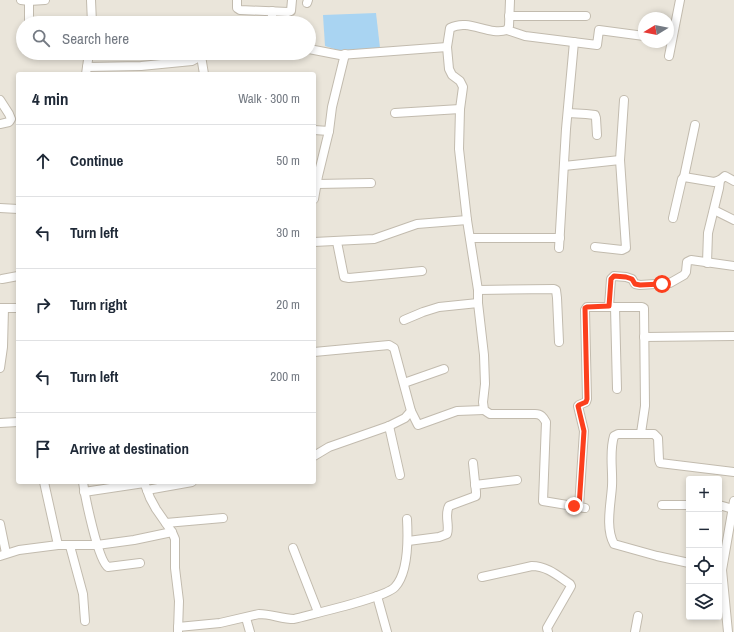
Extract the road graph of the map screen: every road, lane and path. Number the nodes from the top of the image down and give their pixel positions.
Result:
1 (45, 0) edge
2 (91, 0) edge
3 (237, 0) edge
4 (292, 0) edge
5 (510, 0) edge
6 (680, 0) edge
7 (25, 1) edge
8 (272, 11) junction
9 (28, 16) edge
10 (92, 16) edge
11 (272, 16) edge
12 (509, 16) junction
13 (586, 16) dead end
14 (674, 24) edge
15 (507, 30) junction
16 (638, 35) edge
17 (574, 42) junction
18 (447, 47) junction
19 (670, 48) edge
20 (316, 51) edge
21 (345, 54) junction
22 (669, 56) dead end
23 (88, 60) edge
24 (193, 60) edge
25 (203, 60) edge
26 (87, 70) edge
27 (204, 72) edge
28 (0, 100) edge
29 (624, 100) dead end
30 (460, 109) junction
31 (395, 113) dead end
32 (568, 113) junction
33 (0, 124) edge
34 (695, 125) dead end
35 (316, 130) edge
36 (329, 131) junction
37 (597, 134) dead end
38 (316, 153) edge
39 (324, 153) junction
40 (620, 160) junction
41 (564, 166) junction
42 (684, 177) junction
43 (720, 180) junction
44 (734, 181) edge
45 (371, 182) dead end
46 (316, 184) joint
47 (0, 208) edge
48 (16, 209) edge
49 (714, 210) junction
50 (673, 218) dead end
51 (467, 220) junction
52 (734, 220) edge
53 (470, 238) junction
54 (560, 238) junction
55 (316, 242) edge
56 (337, 242) junction
57 (595, 247) dead end
58 (559, 248) dead end
59 (707, 263) junction
60 (734, 266) edge
61 (422, 271) dead end
62 (16, 276) edge
63 (2, 279) dead end
64 (478, 290) junction
65 (478, 303) junction
66 (612, 306) junction
67 (2, 308) edge
68 (16, 308) edge
69 (404, 320) dead end
70 (734, 336) edge
71 (644, 337) junction
72 (559, 342) dead end
73 (316, 352) edge
74 (0, 368) edge
75 (444, 369) dead end
76 (404, 384) junction
77 (617, 389) dead end
78 (484, 410) junction
79 (411, 411) junction
80 (16, 422) edge
81 (0, 423) edge
82 (389, 426) junction
83 (641, 433) junction
84 (316, 455) edge
85 (473, 463) dead end
86 (734, 472) edge
87 (400, 475) dead end
88 (517, 480) dead end
89 (44, 484) edge
90 (83, 484) edge
91 (161, 484) edge
92 (145, 485) edge
93 (475, 485) junction
94 (84, 492) junction
95 (662, 505) dead end
96 (686, 505) edge
97 (722, 505) edge
98 (734, 505) edge
99 (223, 518) dead end
100 (407, 519) dead end
101 (166, 523) junction
102 (0, 524) edge
103 (172, 532) junction
104 (408, 541) junction
105 (97, 545) junction
106 (58, 546) junction
107 (70, 546) junction
108 (293, 548) dead end
109 (3, 555) edge
110 (722, 561) edge
111 (686, 562) edge
112 (140, 563) dead end
113 (482, 577) dead end
114 (722, 584) edge
115 (377, 596) junction
116 (318, 612) junction
117 (638, 616) dead end
118 (246, 618) junction
119 (85, 621) dead end
120 (220, 623) junction
121 (178, 630) edge
122 (222, 632) edge
123 (250, 632) edge
124 (387, 632) edge
125 (548, 632) edge
126 (635, 632) edge
127 (728, 632) edge

1 - 7 street
2 - 10 street
3 - 8 street
4 - 8 street
5 - 12 street
6 - 14 street
7 - 9 street
8 - 11 street
12 - 13 street
12 - 15 street
15 - 17 street
15 - 18 street
16 - 17 street
17 - 32 street
18 - 21 street
18 - 30 street
19 - 22 street
20 - 21 street
21 - 36 street
23 - 26 street
24 - 26 street
25 - 27 street
28 - 33 street
29 - 40 street
30 - 31 street
30 - 51 street
32 - 37 street
32 - 41 street
34 - 42 street
35 - 36 street
36 - 39 street
38 - 39 street
39 - 46 street
40 - 41 street
40 - 57 street
41 - 54 street
42 - 43 street
42 - 50 street
43 - 44 street
43 - 49 street
45 - 46 street
47 - 48 street
49 - 52 street
49 - 59 street
51 - 53 street
51 - 56 street
53 - 54 street
53 - 64 street
54 - 58 street
55 - 56 street
56 - 61 street
59 - 60 street
59 - 66 street
62 - 63 street
64 - 65 street
64 - 72 street
65 - 69 street
65 - 78 street
66 - 71 street
66 - 77 street
66 - 78 street
67 - 68 street
67 - 74 street
70 - 71 street
71 - 83 street
73 - 76 street
75 - 76 street
76 - 79 street
78 - 79 street
79 - 82 street
80 - 81 street
82 - 84 street
82 - 87 street
83 - 86 street
83 - 111 street
85 - 93 street
88 - 93 street
89 - 106 street
90 - 94 street
91 - 92 street
92 - 94 street
92 - 101 street
93 - 104 street
94 - 105 street
95 - 96 street
97 - 98 street
98 - 110 street
99 - 101 street
100 - 104 street
101 - 103 street
102 - 109 street
103 - 105 street
103 - 121 street
104 - 115 street
105 - 107 street
105 - 112 street
106 - 107 street
106 - 109 street
107 - 119 street
108 - 116 street
113 - 125 street
114 - 127 street
115 - 116 street
115 - 124 street
116 - 118 street
117 - 126 street
118 - 120 street
118 - 123 street
120 - 121 street
120 - 122 street

